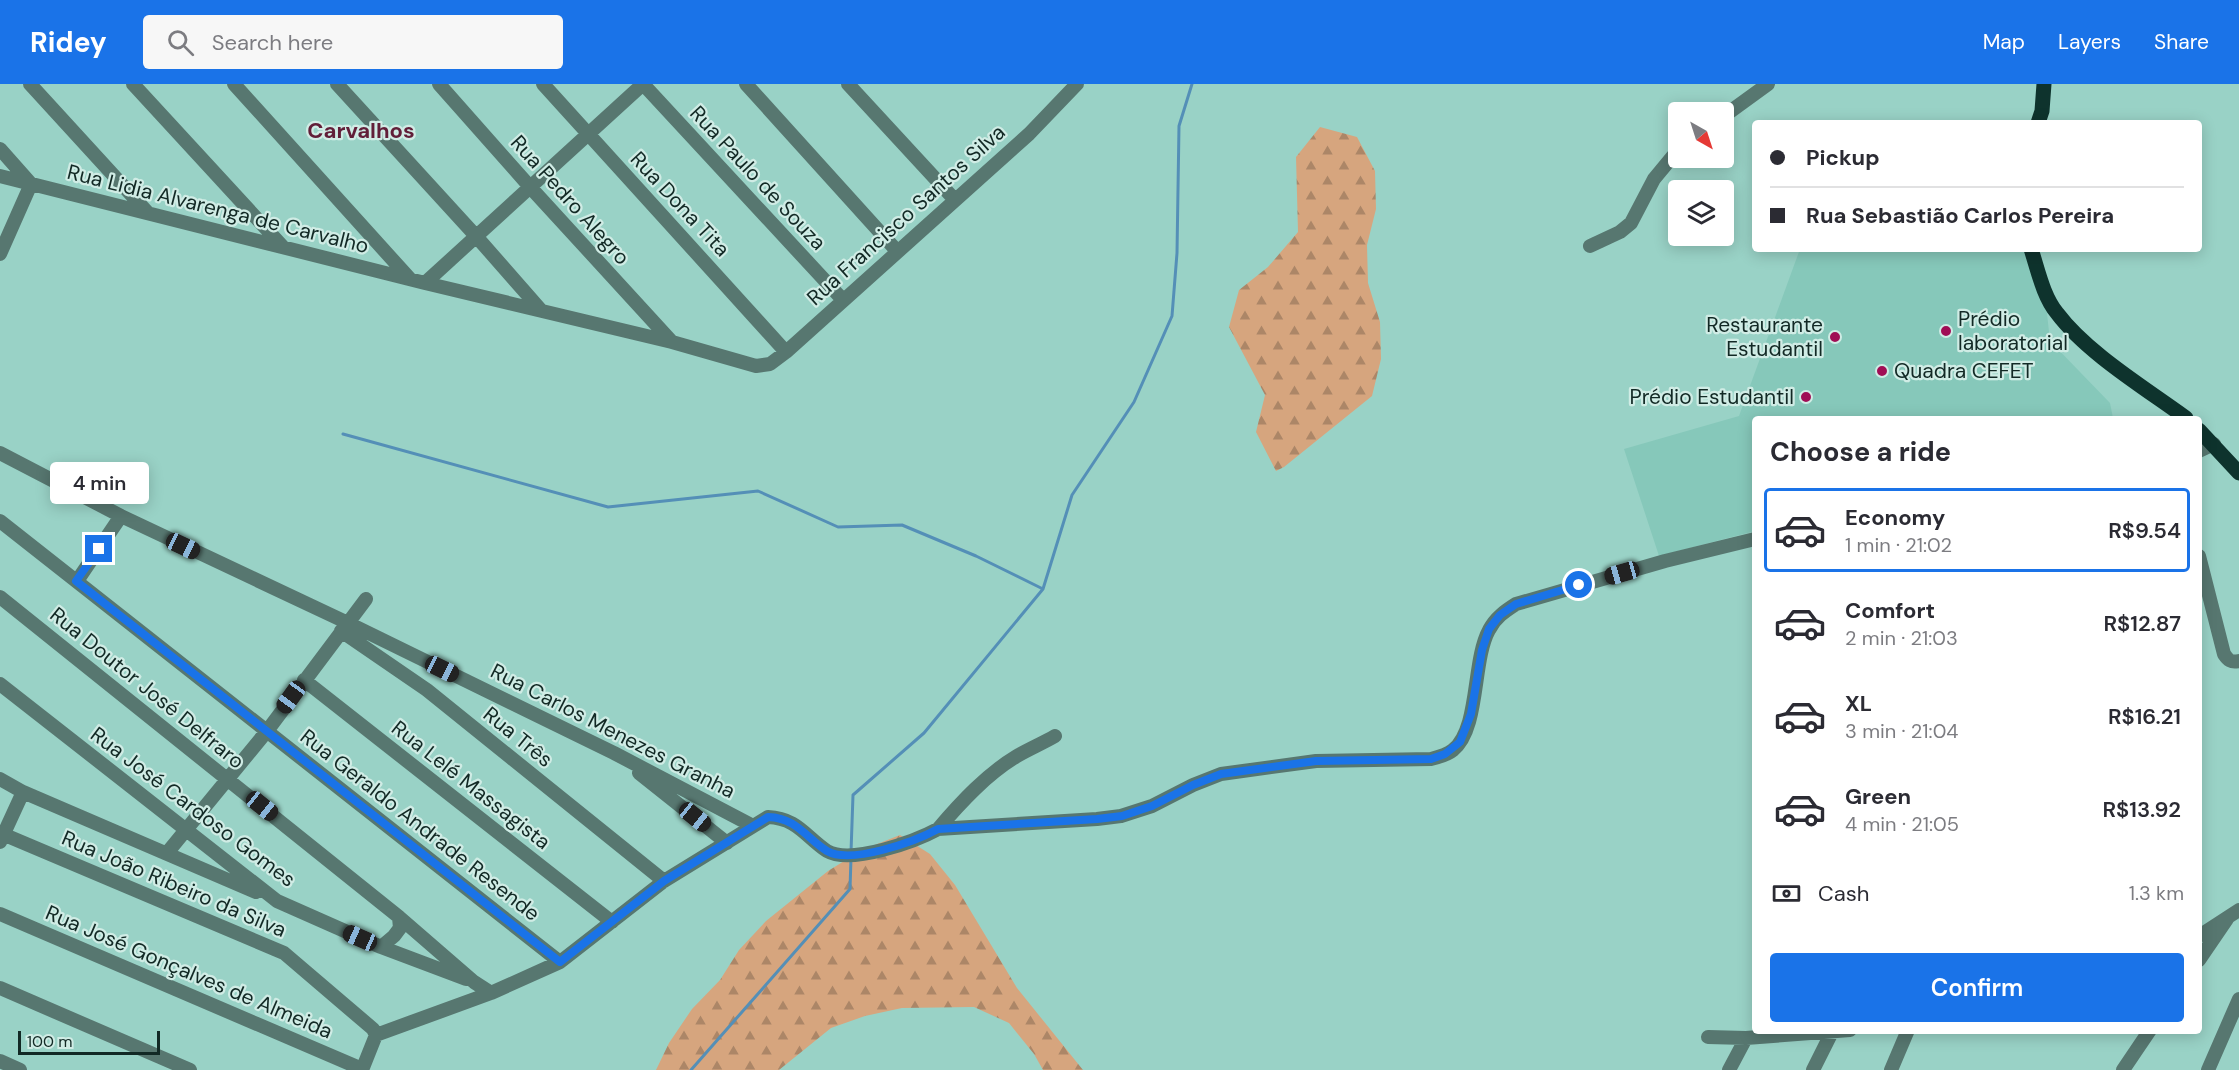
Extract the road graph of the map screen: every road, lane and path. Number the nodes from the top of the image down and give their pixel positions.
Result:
1 (30, 84) edge
2 (133, 84) edge
3 (234, 84) edge
4 (337, 84) edge
5 (439, 84) edge
6 (543, 84) edge
7 (643, 84) edge
8 (746, 84) edge
9 (848, 84) edge
10 (1077, 84) edge
11 (1768, 84) edge
12 (2035, 84) edge
13 (2044, 84) edge
14 (1734, 109) edge
15 (2033, 120) edge
16 (2039, 120) edge
17 (587, 135) junction
18 (0, 150) edge
19 (1668, 161) edge
20 (0, 176) edge
21 (31, 184) junction
22 (531, 188) junction
23 (955, 200) junction
24 (148, 214) junction
25 (475, 235) junction
26 (1590, 246) dead end
27 (283, 247) junction
28 (897, 251) junction
29 (2032, 252) edge
30 (0, 254) edge
31 (431, 278) junction
32 (410, 279) junction
33 (843, 300) junction
34 (540, 309) junction
35 (672, 342) junction
36 (786, 352) junction
37 (756, 366) joint
38 (2183, 416) edge
39 (2202, 433) edge
40 (2214, 444) junction
41 (2202, 450) edge
42 (0, 453) edge
43 (2239, 473) edge
44 (122, 516) junction
45 (0, 521) edge
46 (1752, 539) edge
47 (2202, 568) edge
48 (76, 581) junction
49 (0, 597) edge
50 (366, 598) dead end
51 (344, 627) junction
52 (2239, 661) edge
53 (442, 669) junction
54 (304, 680) junction
55 (0, 684) edge
56 (427, 690) junction
57 (267, 731) junction
58 (1055, 736) dead end
59 (614, 753) junction
60 (1, 779) edge
61 (228, 779) junction
62 (23, 792) junction
63 (753, 826) junction
64 (938, 829) junction
65 (184, 830) junction
66 (1, 837) edge
67 (727, 843) junction
68 (167, 853) junction
69 (664, 881) junction
70 (278, 902) junction
71 (2239, 910) edge
72 (0, 914) edge
73 (399, 916) junction
74 (2227, 919) junction
75 (612, 922) junction
76 (2202, 934) edge
77 (381, 947) junction
78 (2202, 956) edge
79 (560, 962) junction
80 (474, 982) junction
81 (0, 987) edge
82 (491, 993) junction
83 (2239, 999) edge
84 (2232, 1014) junction
85 (2239, 1030) edge
86 (1803, 1034) edge
87 (1831, 1034) edge
88 (1906, 1034) edge
89 (2147, 1034) edge
90 (376, 1035) junction
91 (1708, 1037) dead end
92 (1746, 1038) junction
93 (0, 1061) edge
94 (20, 1070) edge
95 (190, 1070) edge
96 (362, 1070) edge
97 (1729, 1070) edge
98 (1813, 1070) edge
99 (1891, 1070) edge
100 (2123, 1070) edge
101 (2208, 1070) edge

1 - 24 street
2 - 27 street
3 - 32 street
4 - 25 street
5 - 22 street, Rua Pedro Alegro
6 - 17 street, Rua Dona Tita
7 - 17 street
7 - 33 street, Rua Paulo de Souza
8 - 28 street
9 - 23 street
10 - 23 street, Rua Francisco Santos Silva
11 - 14 street
12 - 15 main road
13 - 16 main road
17 - 22 street
17 - 36 street, Rua Dona Tita
18 - 21 street
19 - 26 street
20 - 21 street, Rua Lidia Alvarenga de Carvalho
21 - 24 street, Rua Lidia Alvarenga de Carvalho
21 - 30 street
22 - 25 street
22 - 35 street, Rua Pedro Alegro
23 - 28 street, Rua Francisco Santos Silva
24 - 27 street, Rua Lidia Alvarenga de Carvalho
25 - 31 street
25 - 34 street
27 - 32 street, Rua Lidia Alvarenga de Carvalho
28 - 33 street, Rua Francisco Santos Silva
29 - 38 main road
31 - 32 street, Rua Lidia Alvarenga de Carvalho
31 - 34 street, Rua Lidia Alvarenga de Carvalho
33 - 36 street, Rua Francisco Santos Silva
34 - 35 street, Rua Lidia Alvarenga de Carvalho
35 - 37 street, Rua Lidia Alvarenga de Carvalho
36 - 37 street, Rua Francisco Santos Silva
39 - 40 main road
40 - 41 street
40 - 43 main road
42 - 44 street, Rua Carlos Menezes Granha
44 - 48 street
44 - 51 street, Rua Carlos Menezes Granha
45 - 48 street, Rua Geraldo Andrade Resende
46 - 64 street
47 - 52 street
48 - 57 street, Rua Geraldo Andrade Resende
49 - 61 street, Rua Doutor José Delfraro
50 - 51 street
51 - 53 street, Rua Carlos Menezes Granha
51 - 54 street
51 - 56 street, Rua Três
53 - 56 street
53 - 59 street, Rua Carlos Menezes Granha
54 - 57 street
54 - 75 street, Rua Lelé Massagista
55 - 65 street, Rua José Cardoso Gomes
56 - 69 street, Rua Três
57 - 61 street
57 - 79 street, Rua Geraldo Andrade Resende
58 - 64 street
59 - 63 street, Rua Carlos Menezes Granha
59 - 67 street
60 - 62 street
61 - 65 street
61 - 73 street, Rua Doutor José Delfraro
62 - 66 street
62 - 68 street
63 - 64 street
63 - 67 street
65 - 68 street
65 - 70 street, Rua José Cardoso Gomes
66 - 90 street, Rua João Ribeiro da Silva
67 - 69 street
68 - 70 street
69 - 75 street
70 - 77 street, Rua José Cardoso Gomes
71 - 74 street
72 - 96 street, Rua José Gonçalves de Almeida
73 - 77 street
73 - 80 street, Rua Doutor José Delfraro
74 - 76 street
74 - 78 street
75 - 79 street
77 - 80 street, Rua José Cardoso Gomes
79 - 82 street
80 - 82 street, Rua Doutor José Delfraro
81 - 95 street
82 - 90 street
83 - 84 street
84 - 85 street
84 - 101 street
86 - 92 street
87 - 98 street
88 - 99 street
89 - 100 street
90 - 96 street
91 - 92 street
92 - 97 street
93 - 94 street

